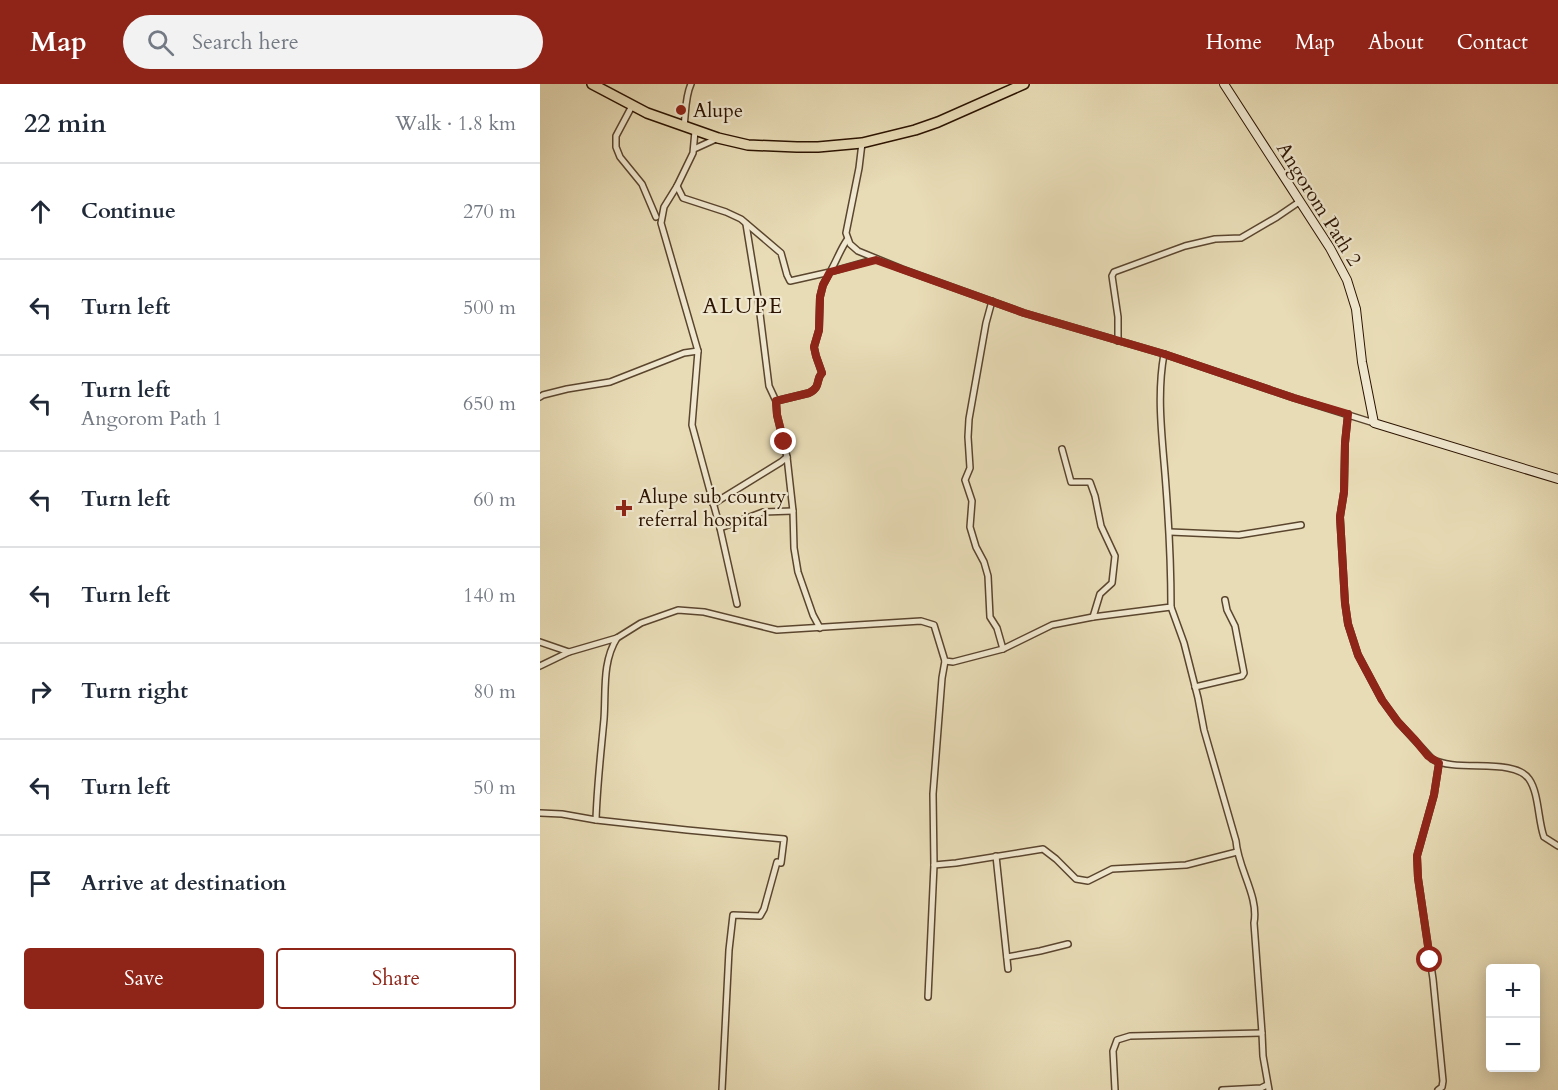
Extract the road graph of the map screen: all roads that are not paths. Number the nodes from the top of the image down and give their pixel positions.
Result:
1 (592, 84) edge
2 (691, 84) edge
3 (1024, 84) edge
4 (1224, 84) edge
5 (632, 106) junction
6 (683, 127) junction
7 (695, 131) junction
8 (717, 138) junction
9 (862, 143) junction
10 (694, 149) junction
11 (677, 186) junction
12 (1299, 202) junction
13 (656, 217) dead end
14 (746, 224) junction
15 (847, 240) junction
16 (876, 260) junction
17 (830, 272) junction
18 (992, 301) junction
19 (1118, 341) junction
20 (698, 351) junction
21 (1164, 354) junction
22 (540, 397) edge
23 (776, 401) junction
24 (1348, 414) junction
25 (1374, 423) junction
26 (1062, 449) dead end
27 (787, 457) junction
28 (1558, 479) edge
29 (713, 504) junction
30 (793, 511) junction
31 (1301, 525) dead end
32 (720, 528) junction
33 (1170, 532) junction
34 (1225, 600) dead end
35 (737, 603) dead end
36 (1171, 607) junction
37 (1093, 618) junction
38 (820, 628) junction
39 (617, 638) junction
40 (540, 642) edge
41 (1003, 650) junction
42 (569, 652) junction
43 (945, 661) junction
44 (540, 666) edge
45 (1195, 687) junction
46 (1439, 763) junction
47 (540, 813) edge
48 (596, 820) junction
49 (1558, 846) edge
50 (1237, 852) junction
51 (996, 856) junction
52 (934, 865) junction
53 (1068, 944) dead end
54 (1007, 957) junction
55 (1008, 969) dead end
56 (928, 997) dead end
57 (1262, 1032) junction
58 (1268, 1088) edge
59 (722, 1090) edge
60 (1115, 1090) edge
61 (1222, 1090) edge
62 (1438, 1090) edge

1 - 5 highway
2 - 6 street
3 - 9 highway
4 - 12 street, Angorom Path 2
5 - 6 highway
5 - 13 street
6 - 7 highway
7 - 8 highway
7 - 10 street
8 - 9 highway
8 - 10 street
9 - 15 street
10 - 11 street
11 - 14 street
11 - 20 street
12 - 19 street
12 - 25 street, Angorom Path 2
14 - 17 street
14 - 23 street
15 - 16 street
15 - 17 street
16 - 17 street
16 - 18 street
17 - 23 street
18 - 19 street
18 - 41 street
19 - 21 street
20 - 22 street
20 - 29 street
21 - 24 street
21 - 33 street
23 - 27 street
24 - 25 street
24 - 46 street
25 - 28 street
26 - 37 street
27 - 29 street
27 - 30 street
29 - 32 street
30 - 32 street
30 - 38 street
31 - 33 street
32 - 35 street
33 - 36 street
34 - 45 street
36 - 37 street
36 - 45 street
37 - 41 street
38 - 39 street
38 - 43 street
39 - 42 street
39 - 48 street
40 - 42 street
41 - 43 street
42 - 44 street
43 - 52 street
45 - 50 street
46 - 49 street
46 - 62 street
47 - 48 street
48 - 59 street
50 - 51 street
50 - 57 street
51 - 52 street
51 - 54 street
52 - 56 street
53 - 54 street
54 - 55 street
57 - 58 street
57 - 60 street
58 - 61 street

